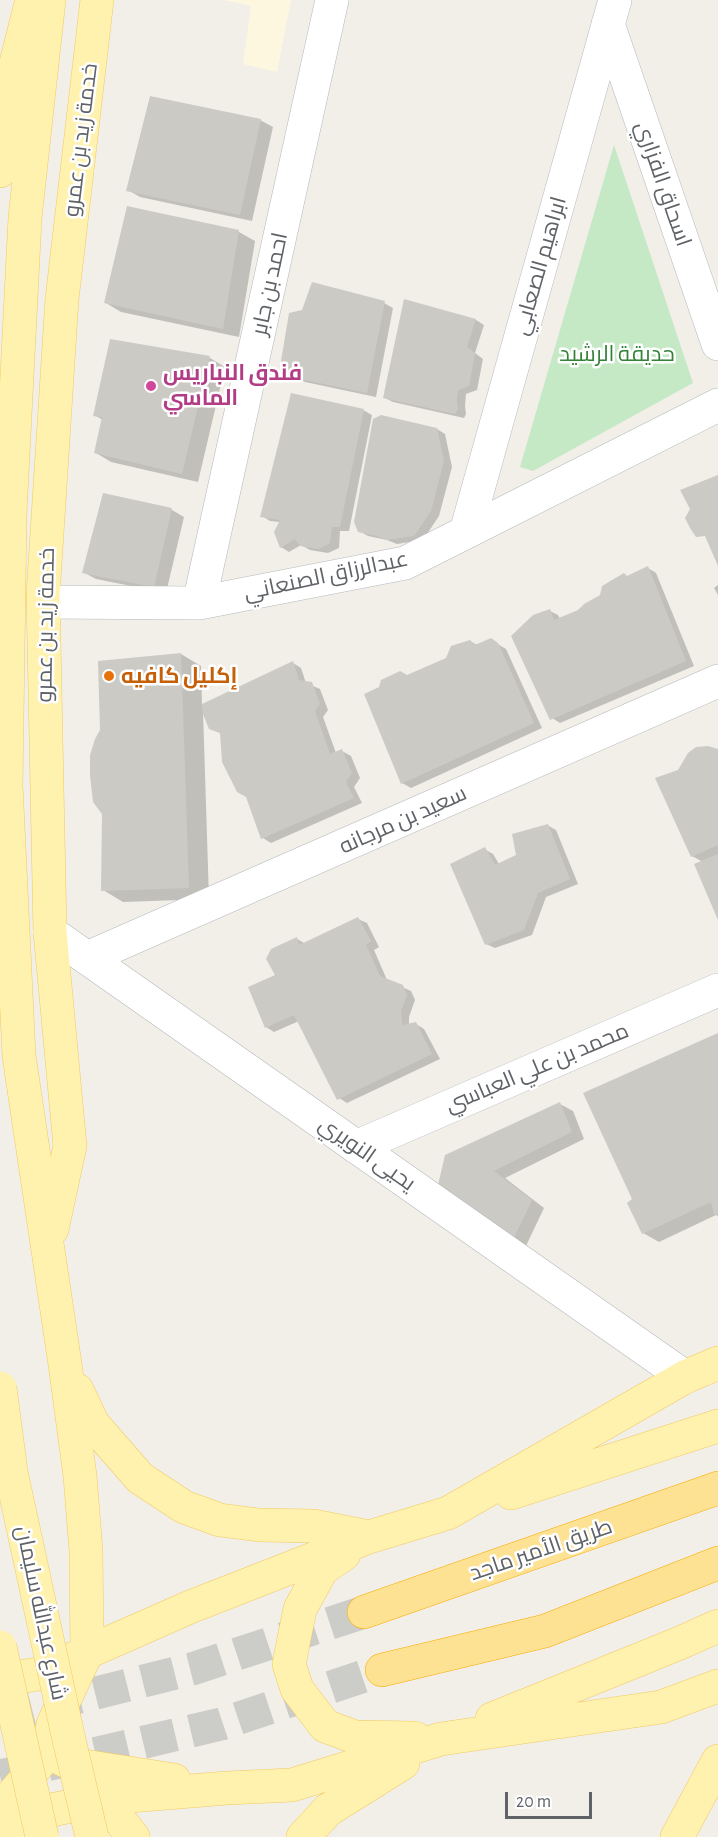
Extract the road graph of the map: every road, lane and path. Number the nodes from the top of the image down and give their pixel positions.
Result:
1 (32, 0) edge
2 (49, 0) edge
3 (97, 0) edge
4 (332, 0) edge
5 (611, 12) edge
6 (0, 171) edge
7 (718, 344) edge
8 (718, 405) edge
9 (466, 532) junction
10 (44, 602) junction
11 (200, 603) junction
12 (718, 681) edge
13 (50, 932) junction
14 (87, 958) junction
15 (718, 990) edge
16 (356, 1147) junction
17 (48, 1248) junction
18 (718, 1363) edge
19 (65, 1364) junction
20 (685, 1377) junction
21 (0, 1388) edge
22 (718, 1426) edge
23 (718, 1488) edge
24 (448, 1513) junction
25 (369, 1537) junction
26 (718, 1563) edge
27 (190, 1607) junction
28 (364, 1612) tunnel mouth
29 (718, 1626) edge
30 (0, 1647) edge
31 (87, 1652) junction
32 (382, 1670) tunnel mouth
33 (0, 1680) edge
34 (718, 1686) edge
35 (0, 1712) edge
36 (0, 1734) edge
37 (441, 1739) junction
38 (48, 1753) junction
39 (718, 1761) edge
40 (227, 1788) junction
41 (104, 1800) junction
42 (16, 1827) edge
43 (92, 1837) edge
44 (133, 1837) edge
45 (303, 1837) edge
46 (677, 1837) edge

1 - 6 main road
2 - 17 main road
3 - 10 main road, خدمة زيد بن عمرو
4 - 11 street, احمد بن جابر
5 - 7 street, اسحاق الفزاري
5 - 9 street, ابراهيم الصعابي
8 - 9 street, عبدالرزاق الصنعاني
9 - 11 street, عبدالرزاق الصنعاني
10 - 11 street, عبدالرزاق الصنعاني
10 - 13 main road, خدمة زيد بن عمرو
12 - 14 street, سعيد بن مرجانه
13 - 14 street, يحيى النويري
13 - 17 main road, خدمة زيد بن عمرو
14 - 16 street, يحيى النويري
15 - 16 street, محمد بن علي العباسي
16 - 20 street, يحيى النويري
17 - 19 main road
18 - 20 main road
19 - 25 main road
19 - 31 main road
20 - 24 main road
21 - 43 main road, شارع عبدالله سليمان, bridge
22 - 24 main road
23 - 28 highway, طريق الأمير ماجد
24 - 25 main road
25 - 27 main road
25 - 37 main road
26 - 32 highway
27 - 31 main road
27 - 38 main road
29 - 37 main road
30 - 42 main road, شارع عبدالله سليمان, bridge
31 - 33 main road
31 - 38 main road
34 - 37 main road
35 - 38 main road
36 - 38 main road
37 - 40 main road
37 - 45 main road
38 - 40 main road
38 - 41 main road
38 - 42 main road
39 - 46 main road
40 - 41 main road
41 - 42 main road
41 - 44 main road

